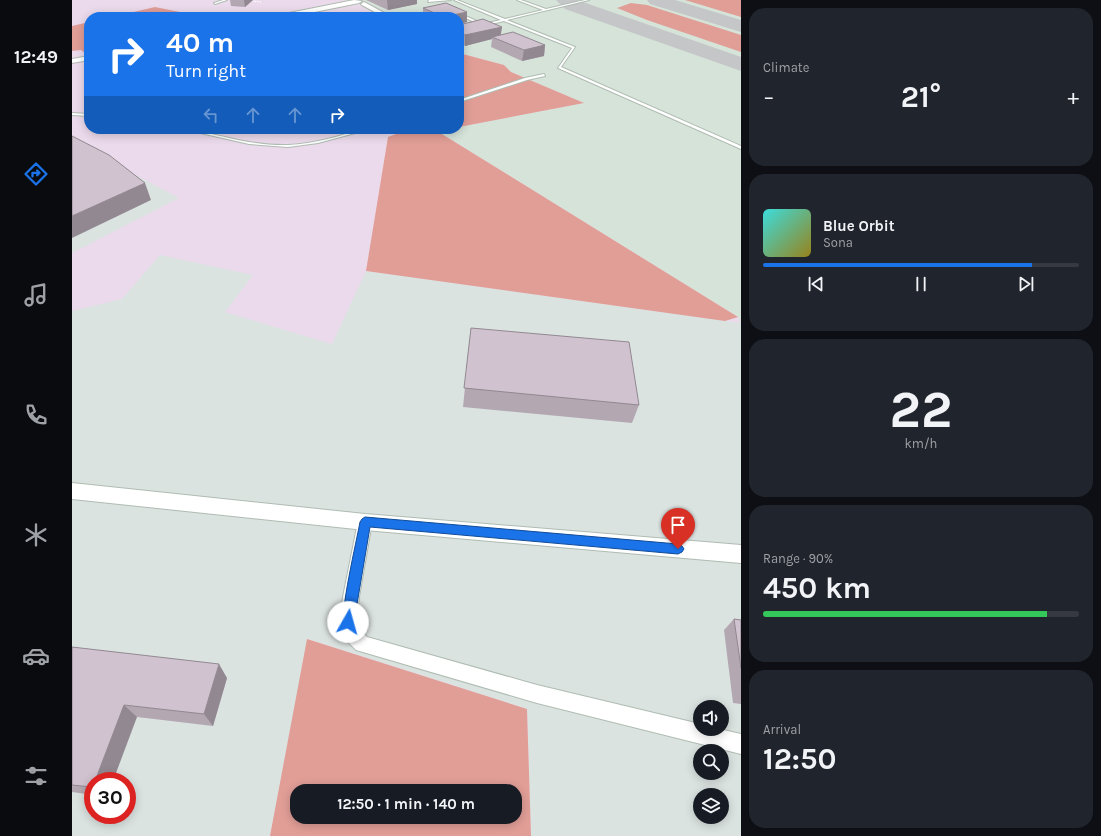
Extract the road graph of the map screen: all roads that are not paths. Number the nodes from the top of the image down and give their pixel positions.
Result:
1 (226, 0) edge
2 (450, 0) edge
3 (455, 0) edge
4 (518, 0) edge
5 (588, 0) edge
6 (429, 1) edge
7 (360, 2) edge
8 (215, 3) dead end
9 (299, 4) dead end
10 (313, 10) junction
11 (546, 10) junction
12 (303, 12) edge
13 (309, 12) edge
14 (379, 12) edge
15 (464, 17) edge
16 (504, 20) junction
17 (84, 55) edge
18 (72, 57) edge
19 (84, 59) edge
20 (72, 61) edge
21 (544, 74) dead end
22 (464, 99) edge
23 (72, 114) edge
24 (84, 115) edge
25 (211, 134) edge
26 (348, 134) edge
27 (741, 148) edge
28 (72, 491) edge
29 (365, 522) junction
30 (741, 554) edge
31 (741, 744) edge

1 - 8 lane
2 - 6 lane
3 - 16 lane
4 - 11 lane
5 - 11 lane
7 - 10 street
7 - 14 street
9 - 10 street
10 - 12 street
10 - 13 street
11 - 16 lane
15 - 16 lane
16 - 27 lane
17 - 18 street
19 - 20 street
21 - 22 lane
23 - 24 lane
25 - 26 lane
28 - 29 street
29 - 30 street
29 - 31 street

